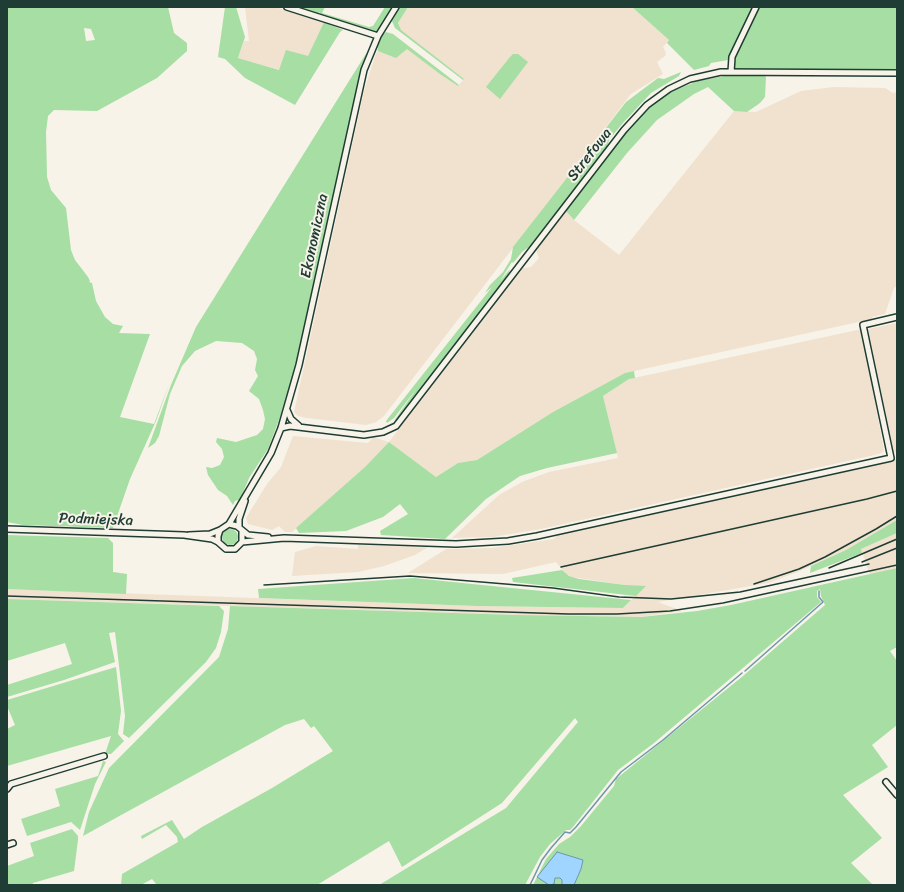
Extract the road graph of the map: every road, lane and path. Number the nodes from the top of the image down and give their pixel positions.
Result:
1 (287, 7) edge
2 (396, 7) edge
3 (756, 7) edge
4 (378, 36) junction
5 (731, 72) junction
6 (897, 73) edge
7 (897, 317) edge
8 (286, 410) junction
9 (299, 427) junction
10 (281, 428) junction
11 (248, 494) junction
12 (229, 524) junction
13 (7, 529) edge
14 (220, 530) junction
15 (240, 530) junction
16 (184, 535) junction
17 (272, 538) junction
18 (218, 542) junction
19 (242, 542) junction
20 (104, 756) dead end
21 (886, 782) dead end
22 (7, 789) edge
23 (897, 795) edge
24 (13, 843) dead end
25 (7, 845) edge

1 - 4 street
2 - 4 street, Ekonomiczna
3 - 5 street
4 - 8 street, Ekonomiczna
5 - 6 street, Strefowa
5 - 9 street, Strefowa
7 - 17 street
8 - 9 street
8 - 10 street, Ekonomiczna
9 - 10 street
10 - 11 street, Ekonomiczna
11 - 12 street, Ekonomiczna
11 - 15 street, Ekonomiczna
12 - 14 street
12 - 15 street
13 - 16 street, Podmiejska
14 - 16 street, Podmiejska
14 - 18 street
15 - 17 street
15 - 19 street
16 - 18 street, Podmiejska
17 - 19 street
18 - 19 street
20 - 22 street
21 - 23 street
24 - 25 street

